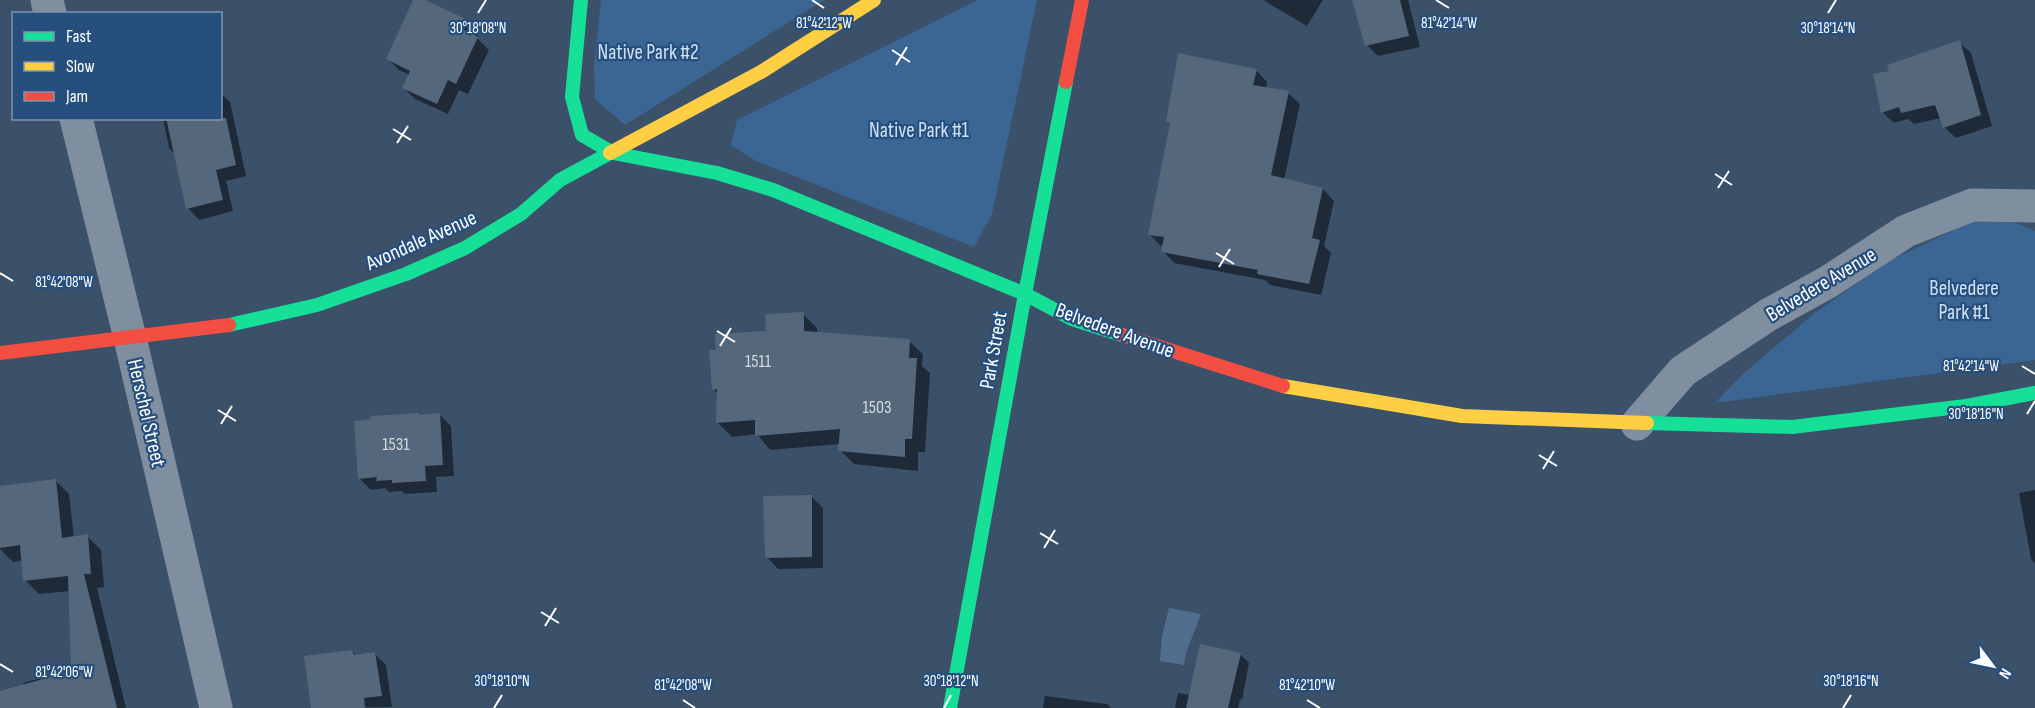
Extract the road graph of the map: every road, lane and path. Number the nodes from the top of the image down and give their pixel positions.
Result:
1 (580, 0) edge
2 (874, 0) edge
3 (1082, 0) edge
4 (76, 120) edge
5 (613, 153) junction
6 (2035, 206) edge
7 (1025, 294) junction
8 (130, 338) junction
9 (0, 353) edge
10 (2035, 393) edge
11 (1637, 424) junction
12 (216, 708) edge
13 (950, 708) edge

1 - 5 street, Belvedere Avenue
2 - 5 street, Avondale Avenue
3 - 7 street, Park Street
4 - 8 street, Herschel Street
5 - 7 street, Belvedere Avenue
5 - 8 street, Avondale Avenue
6 - 11 street, Belvedere Avenue
7 - 11 street, Belvedere Avenue
7 - 13 street, Park Street
8 - 9 street, Avondale Avenue
8 - 12 street, Herschel Street
10 - 11 street, Belvedere Avenue

